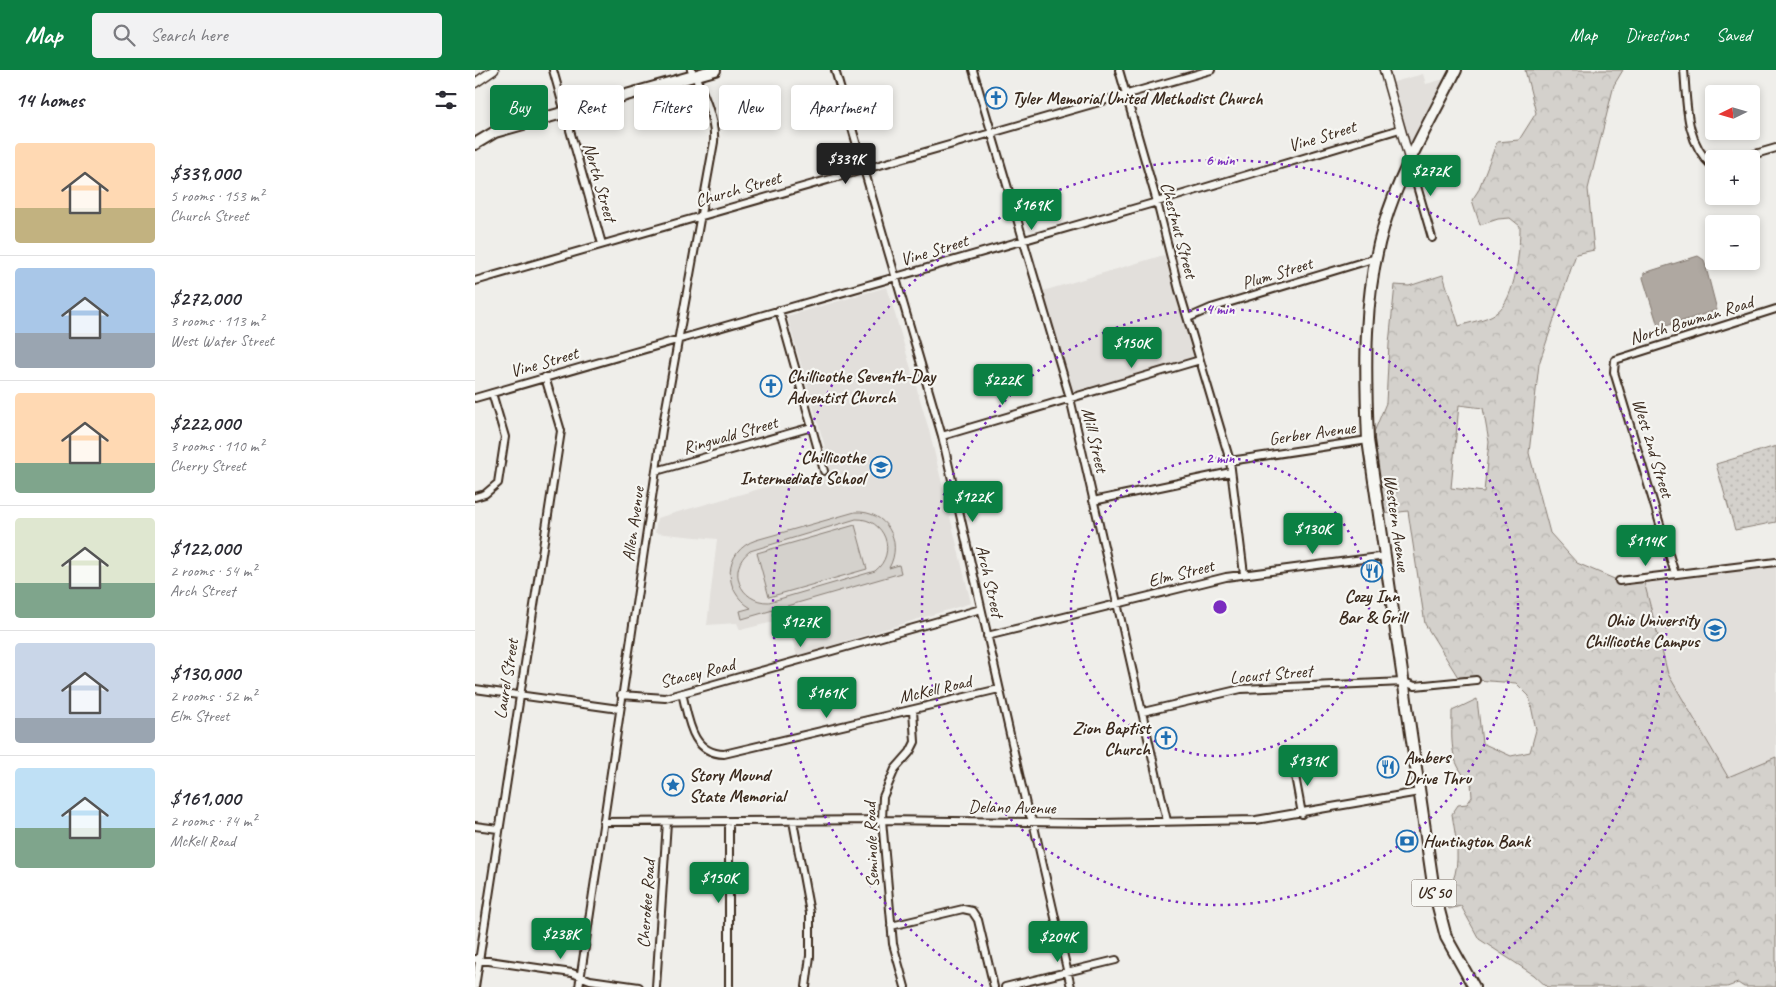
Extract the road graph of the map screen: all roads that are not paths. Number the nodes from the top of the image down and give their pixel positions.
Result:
1 (494, 70) edge
2 (553, 70) edge
3 (715, 70) edge
4 (835, 70) edge
5 (973, 70) edge
6 (1119, 70) edge
7 (1211, 70) edge
8 (1384, 70) edge
9 (1456, 70) edge
10 (1683, 70) edge
11 (693, 73) edge
12 (475, 83) edge
13 (558, 89) edge
14 (624, 94) edge
15 (1126, 95) junction
16 (558, 114) edge
17 (1400, 129) junction
18 (569, 130) edge
19 (991, 132) junction
20 (475, 144) edge
21 (1776, 148) edge
22 (1760, 153) edge
23 (1705, 158) edge
24 (1410, 162) junction
25 (865, 168) junction
26 (1157, 202) junction
27 (701, 216) junction
28 (1432, 238) dead end
29 (1023, 239) junction
30 (602, 244) junction
31 (1376, 258) junction
32 (896, 277) junction
33 (475, 281) edge
34 (1776, 309) edge
35 (779, 310) junction
36 (1188, 318) junction
37 (677, 340) junction
38 (1200, 360) junction
39 (1615, 360) joint
40 (545, 377) junction
41 (492, 393) junction
42 (475, 398) edge
43 (1070, 398) junction
44 (812, 427) junction
45 (941, 436) junction
46 (1368, 440) junction
47 (1230, 461) junction
48 (824, 470) dead end
49 (656, 471) junction
50 (1231, 472) junction
51 (475, 497) edge
52 (1093, 501) junction
53 (1386, 556) junction
54 (1776, 562) edge
55 (1244, 574) junction
56 (1675, 574) junction
57 (1619, 580) dead end
58 (1117, 604) junction
59 (981, 609) junction
60 (987, 636) junction
61 (1476, 680) dead end
62 (1404, 682) junction
63 (475, 688) edge
64 (999, 689) junction
65 (682, 694) junction
66 (518, 695) junction
67 (621, 695) junction
68 (619, 709) junction
69 (913, 710) junction
70 (1143, 712) junction
71 (1293, 765) dead end
72 (1419, 792) junction
73 (1302, 814) junction
74 (882, 820) junction
75 (793, 821) junction
76 (603, 822) junction
77 (667, 822) junction
78 (729, 822) junction
79 (1033, 822) junction
80 (1167, 822) junction
81 (475, 826) edge
82 (498, 829) junction
83 (891, 926) junction
84 (477, 959) edge
85 (1117, 960) dead end
86 (1068, 972) junction
87 (581, 976) junction
88 (475, 987) edge
89 (579, 987) edge
90 (639, 987) edge
91 (656, 987) edge
92 (729, 987) edge
93 (806, 987) edge
94 (905, 987) edge
95 (994, 987) edge
96 (1005, 987) edge
97 (1071, 987) edge
98 (1474, 987) edge

1 - 12 street
2 - 13 street, North Street
3 - 11 main road
4 - 25 street, Arch Street
5 - 19 street, Mill Street
6 - 15 street, Chestnut Street
7 - 15 street, Church Street
8 - 17 street
9 - 24 main road, Western Avenue / US 50
10 - 23 street
11 - 14 main road
11 - 27 street, Allen Avenue
15 - 19 street, Church Street
15 - 26 street, Chestnut Street
16 - 20 main road
17 - 24 street
17 - 26 street, Vine Street
18 - 30 street, North Street
19 - 25 street, Church Street
19 - 29 street, Mill Street
21 - 22 street
24 - 28 street
24 - 31 main road, Western Avenue / US 50
25 - 27 street, Church Street
25 - 32 street, Arch Street
26 - 29 street, Vine Street
26 - 36 street, Chestnut Street
27 - 30 street, Church Street
27 - 37 street, Allen Avenue
29 - 32 street, Vine Street
29 - 43 street, Mill Street
30 - 33 street, Church Street
31 - 36 street, Plum Street
31 - 46 main road, Western Avenue / US 50
32 - 35 street, Vine Street
32 - 45 street, Arch Street
34 - 39 street, North Bowman Road
35 - 37 street, Vine Street
35 - 44 street
36 - 38 street, Chestnut Street
37 - 40 street, Vine Street
37 - 49 street, Allen Avenue
38 - 43 street
38 - 47 street, Chestnut Street
39 - 56 street, West 2nd Street
40 - 41 street, Vine Street
40 - 66 street, Laurel Street
41 - 42 street, Vine Street
41 - 51 street
43 - 45 street
43 - 52 street, Mill Street
44 - 48 street
44 - 49 street, Ringwald Street
45 - 59 street, Arch Street
46 - 47 street, Gerber Avenue
46 - 53 main road, Western Avenue / US 50
47 - 50 street, Chestnut Street
49 - 67 street, Allen Avenue
50 - 52 street
50 - 55 street, Chestnut Street
52 - 58 street, Mill Street
53 - 55 street, Elm Street
53 - 62 main road, Western Avenue / US 50
54 - 56 street
55 - 58 street, Elm Street
56 - 57 street
58 - 60 street, Elm Street
58 - 70 street, Mill Street
59 - 60 street, Arch Street
59 - 65 street, Stacey Road
60 - 64 street, Arch Street
61 - 62 street, Locust Street
62 - 70 street, Locust Street
62 - 72 main road, Western Avenue / US 50
63 - 66 street
64 - 69 street, McKell Road
64 - 79 street, Arch Street
65 - 67 street, Stacey Road
65 - 69 street, McKell Road
66 - 68 street
66 - 82 street, Laurel Street
67 - 68 street, Allen Avenue
68 - 76 street, Allen Avenue
69 - 74 street, Seminole Road
70 - 80 street, Mill Street
71 - 73 street
72 - 73 street, Delano Avenue
72 - 98 main road, Western Avenue / US 50
73 - 80 street, Delano Avenue
74 - 75 street, Delano Avenue
74 - 79 street, Delano Avenue
74 - 83 street, Seminole Road
75 - 78 street, Delano Avenue
75 - 93 street
76 - 77 street, Delano Avenue
76 - 87 street, Allen Avenue
77 - 78 street, Delano Avenue
77 - 91 street, Cherokee Road
78 - 92 street
79 - 80 street, Delano Avenue
79 - 86 street, Arch Street
81 - 82 street
82 - 84 street, Laurel Street
83 - 94 street, Seminole Road
83 - 95 street
84 - 87 street
84 - 88 street, Laurel Street
85 - 86 street
86 - 96 street
86 - 97 street, Arch Street
87 - 89 street, Allen Avenue
87 - 90 street

